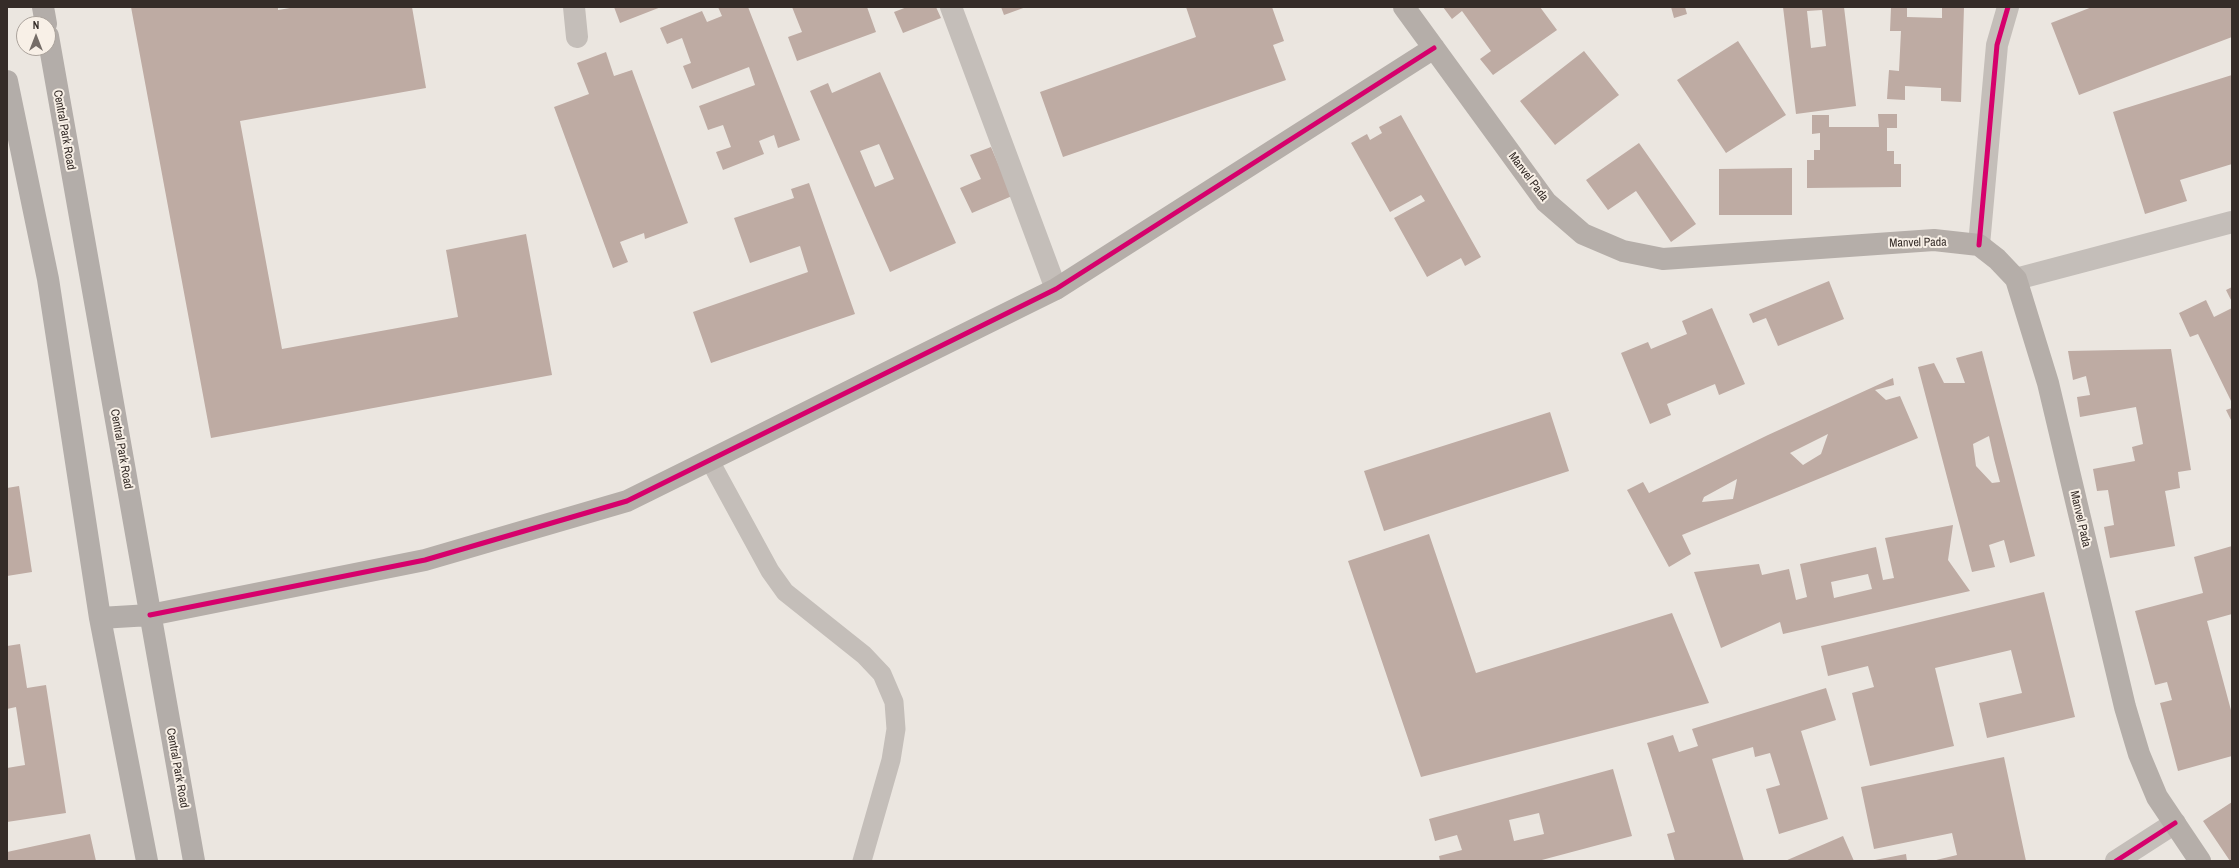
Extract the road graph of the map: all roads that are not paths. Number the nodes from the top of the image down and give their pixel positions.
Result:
1 (574, 7) edge
2 (952, 7) edge
3 (1404, 7) edge
4 (2008, 7) edge
5 (577, 37) dead end
6 (1434, 48) junction
7 (52, 56) edge
8 (7, 81) edge
9 (2232, 222) edge
10 (1979, 245) junction
11 (2016, 279) junction
12 (1056, 290) junction
13 (710, 460) junction
14 (150, 615) junction
15 (100, 618) junction
16 (2175, 823) junction
17 (147, 861) edge
18 (194, 861) edge
19 (862, 861) edge
20 (2116, 861) edge
21 (2200, 861) edge

1 - 5 street
2 - 12 street
3 - 6 street, Manvel Pada
4 - 10 street
6 - 10 street, Manvel Pada
6 - 12 street
7 - 14 main road, Central Park Road
8 - 15 main road
9 - 11 street
10 - 11 street, Manvel Pada
11 - 16 street, Manvel Pada
12 - 13 street
13 - 14 street
13 - 19 lane
14 - 15 main road
14 - 18 main road, Central Park Road
15 - 17 main road
16 - 20 street
16 - 21 street, Manvel Pada

